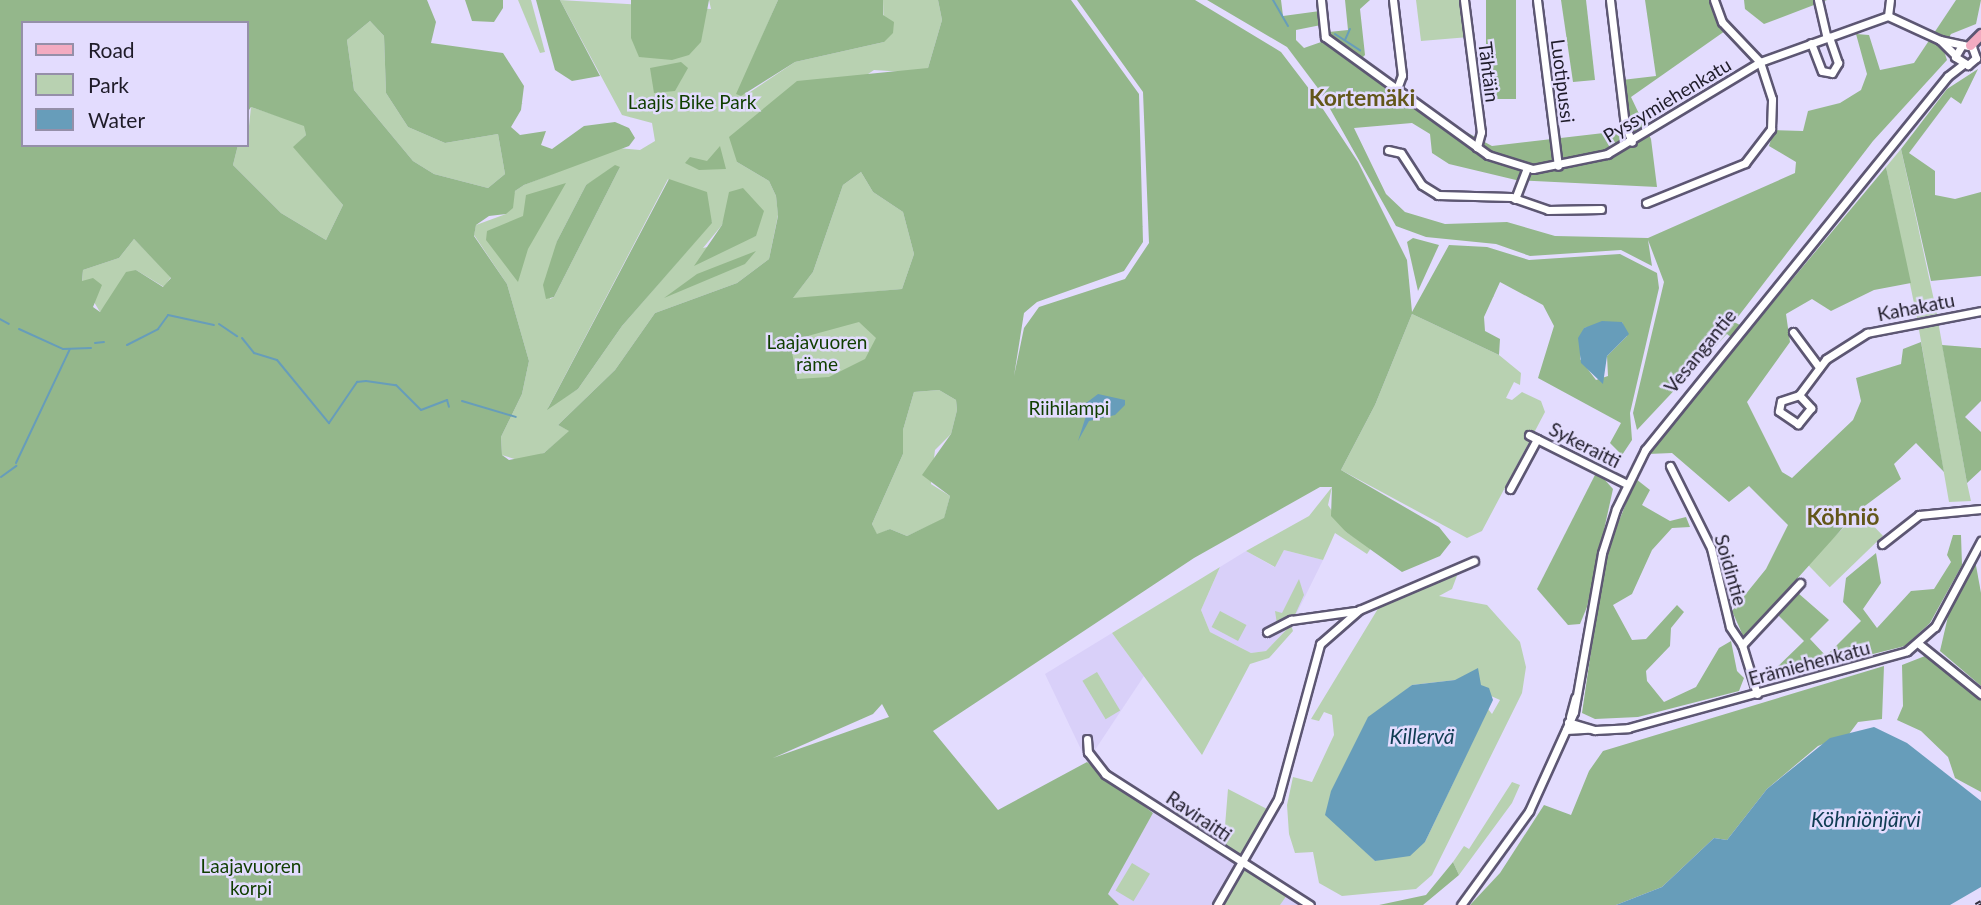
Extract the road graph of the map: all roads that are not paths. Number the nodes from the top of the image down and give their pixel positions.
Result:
1 (1321, 0) edge
2 (1393, 0) edge
3 (1464, 0) edge
4 (1537, 0) edge
5 (1609, 0) edge
6 (1714, 0) edge
7 (1818, 0) edge
8 (1890, 0) edge
9 (1888, 16) junction
10 (1981, 34) edge
11 (1828, 37) junction
12 (1940, 40) junction
13 (1981, 40) edge
14 (1811, 43) junction
15 (1974, 54) edge
16 (1955, 56) junction
17 (1760, 62) junction
18 (1962, 65) junction
19 (1948, 76) junction
20 (1396, 89) junction
21 (1632, 142) junction
22 (1477, 147) junction
23 (1388, 150) dead end
24 (1558, 166) junction
25 (1527, 168) junction
26 (1515, 199) junction
27 (1646, 204) dead end
28 (1601, 209) dead end
29 (1981, 311) edge
30 (1793, 331) dead end
31 (1819, 367) junction
32 (1799, 395) junction
33 (1670, 466) dead end
34 (1627, 484) junction
35 (1510, 489) dead end
36 (1981, 509) edge
37 (1981, 541) edge
38 (1882, 544) dead end
39 (1474, 561) dead end
40 (1800, 583) dead end
41 (1359, 610) junction
42 (1267, 632) dead end
43 (1919, 644) junction
44 (1742, 645) junction
45 (1757, 694) junction
46 (1981, 694) edge
47 (1568, 723) junction
48 (1087, 739) dead end
49 (1245, 865) junction
50 (1217, 905) edge
51 (1311, 905) edge
52 (1461, 905) edge

1 - 20 street, Pyssymiehenkatu
2 - 20 street
3 - 22 street, Tähtäin
4 - 24 street, Luotipussi
5 - 21 street
6 - 17 street
7 - 11 street
8 - 9 street
9 - 11 street, Pyssymiehenkatu
9 - 12 street
10 - 15 main road
11 - 14 street, Pyssymiehenkatu
11 - 14 street
12 - 15 street
12 - 16 street
13 - 15 main road
14 - 17 street, Pyssymiehenkatu
15 - 16 street, Vesangantie
15 - 18 street, Vesangantie
16 - 18 street
16 - 19 street, Vesangantie
17 - 21 street, Pyssymiehenkatu
17 - 27 street
18 - 19 street, Vesangantie
19 - 34 street, Vesangantie
20 - 22 street, Pyssymiehenkatu
21 - 24 street, Pyssymiehenkatu
22 - 25 street, Pyssymiehenkatu
23 - 26 street
24 - 25 street, Pyssymiehenkatu
25 - 26 street
26 - 28 street
29 - 31 street, Kahakatu
30 - 31 street
31 - 32 street, Kahakatu
32 - 32 street, Kahakatu
33 - 44 street, Soidintie
34 - 35 street, Sykeraitti
34 - 47 street, Vesangantie
36 - 38 street
37 - 43 street, Erämiehenkatu
39 - 41 street
40 - 44 street
41 - 42 street
41 - 49 street
43 - 45 street, Erämiehenkatu
43 - 46 street
44 - 45 street, Soidintie
45 - 47 street, Erämiehenkatu
47 - 52 street, Vesangantie
48 - 49 street, Raviraitti
49 - 50 street
49 - 51 street, Raviraitti

